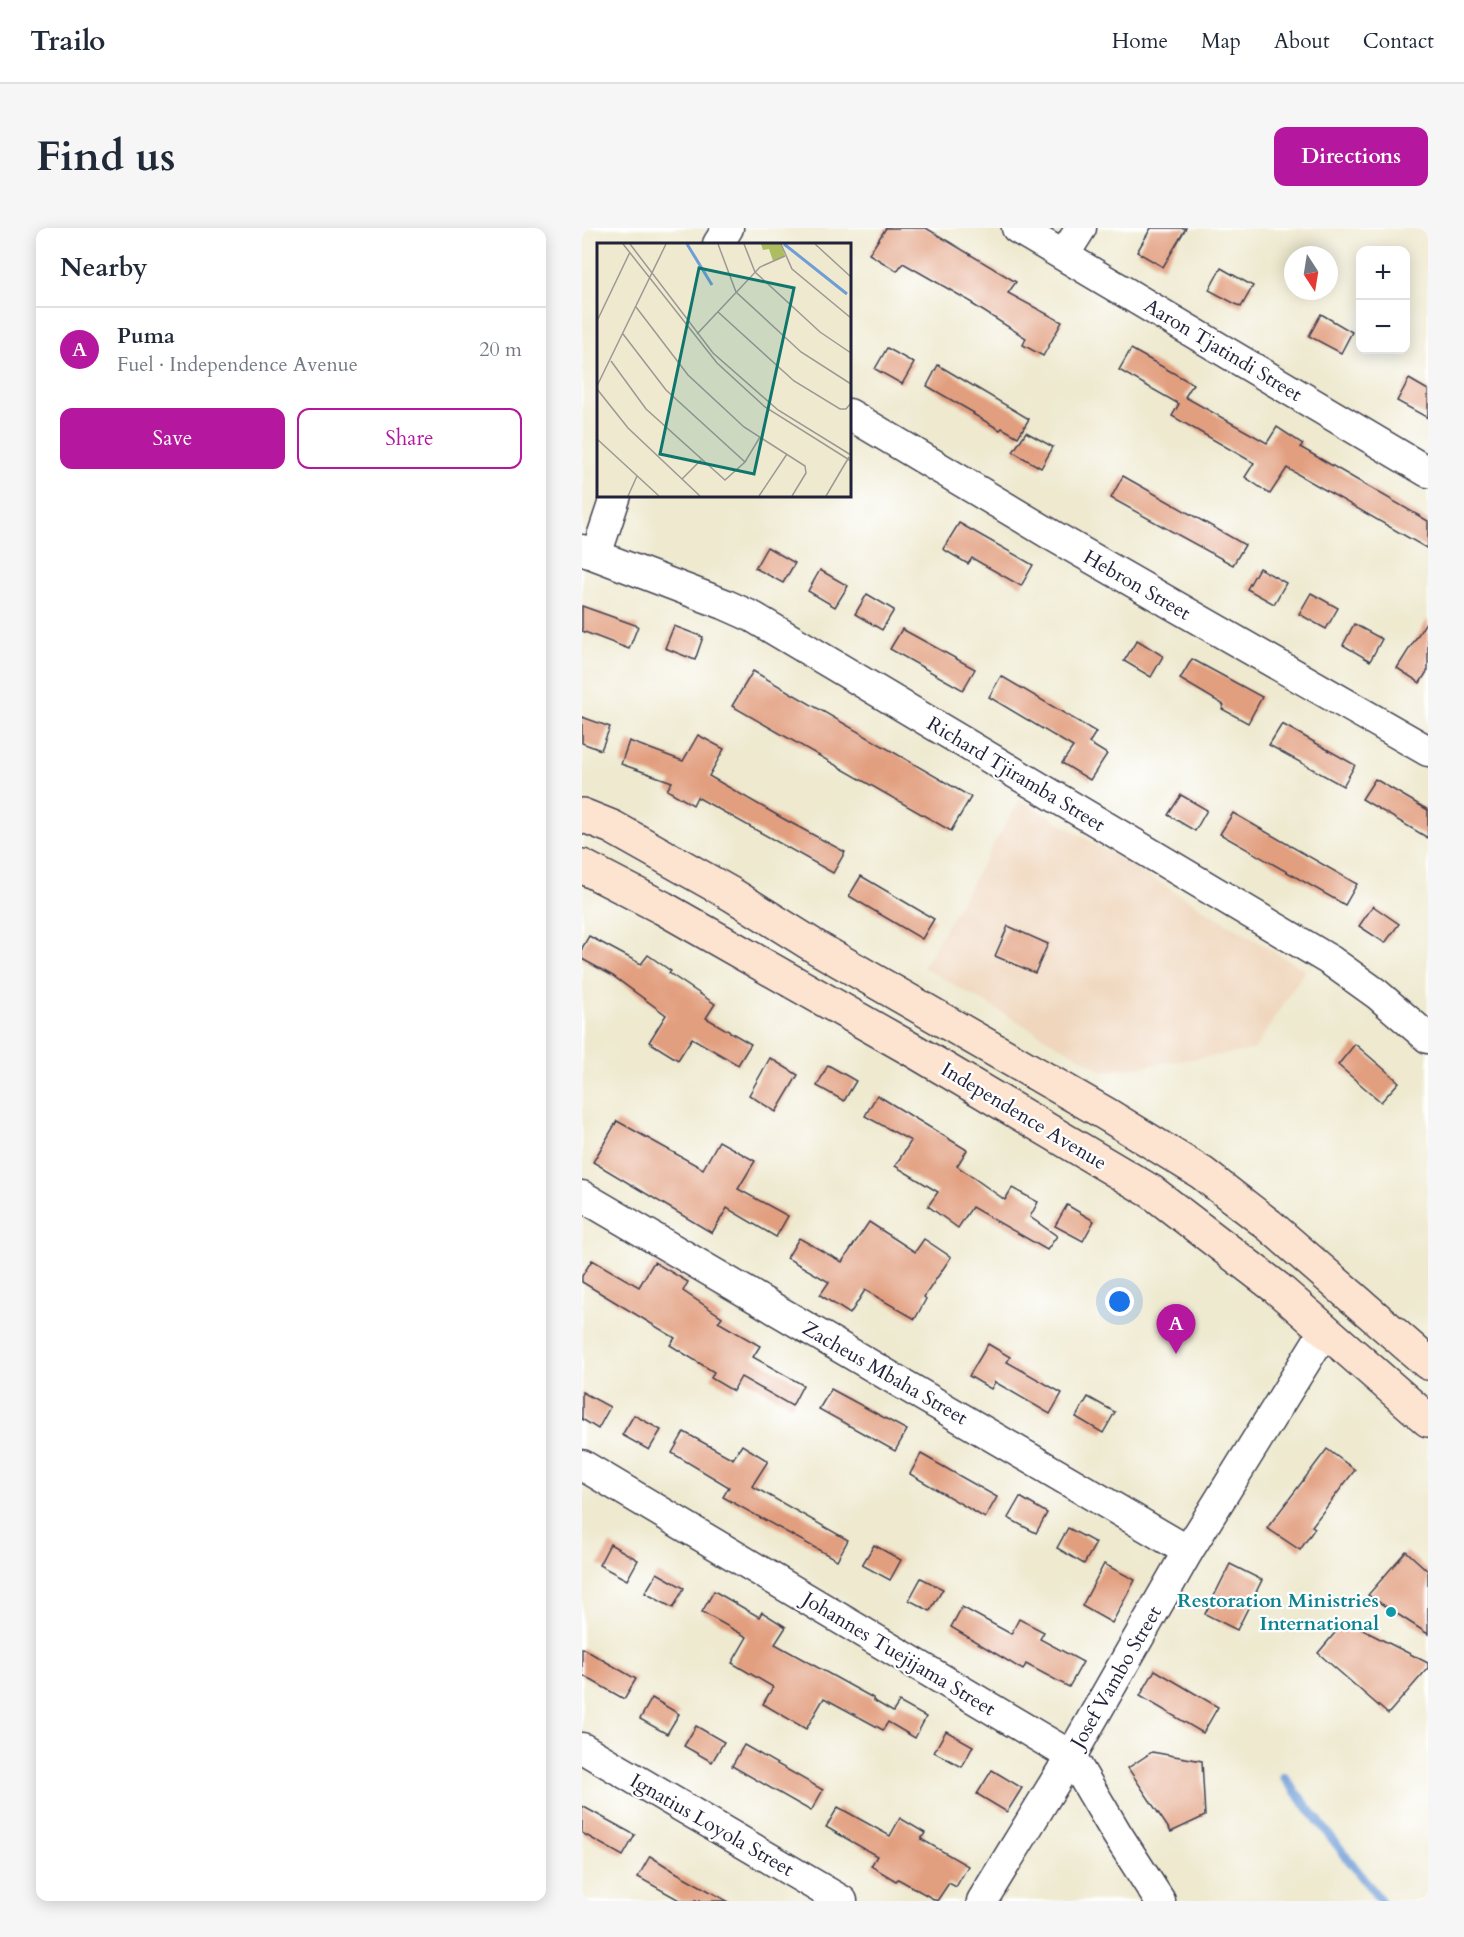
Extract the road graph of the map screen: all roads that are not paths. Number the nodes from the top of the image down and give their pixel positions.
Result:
1 (728, 228) edge
2 (1017, 228) edge
3 (1081, 228) edge
4 (719, 243) edge
5 (1064, 255) junction
6 (850, 415) edge
7 (1428, 472) edge
8 (616, 496) edge
9 (589, 553) edge
10 (1428, 751) edge
11 (582, 814) edge
12 (582, 866) edge
13 (1428, 1038) edge
14 (582, 1196) edge
15 (1325, 1330) junction
16 (1428, 1363) edge
17 (1428, 1420) edge
18 (582, 1465) edge
19 (1188, 1551) junction
20 (582, 1748) edge
21 (1071, 1756) junction
22 (842, 1901) edge
23 (982, 1901) edge
24 (1160, 1901) edge

1 - 4 street
2 - 5 street, Aaron Tjatindi Street
3 - 5 street
5 - 7 street, Aaron Tjatindi Street
6 - 10 street, Hebron Street
8 - 9 street
9 - 13 street, Richard Tjiramba Street
11 - 16 main road, Independence Avenue
12 - 15 main road, Independence Avenue
14 - 19 street, Zacheus Mbaha Street
15 - 17 main road, Independence Avenue
15 - 19 street, Josef Vambo Street
18 - 21 street, Johannes Tuejijama Street
19 - 21 street, Josef Vambo Street
20 - 22 street, Ignatius Loyola Street
21 - 23 street, Josef Vambo Street
21 - 24 street, Johannes Tuejijama Street

